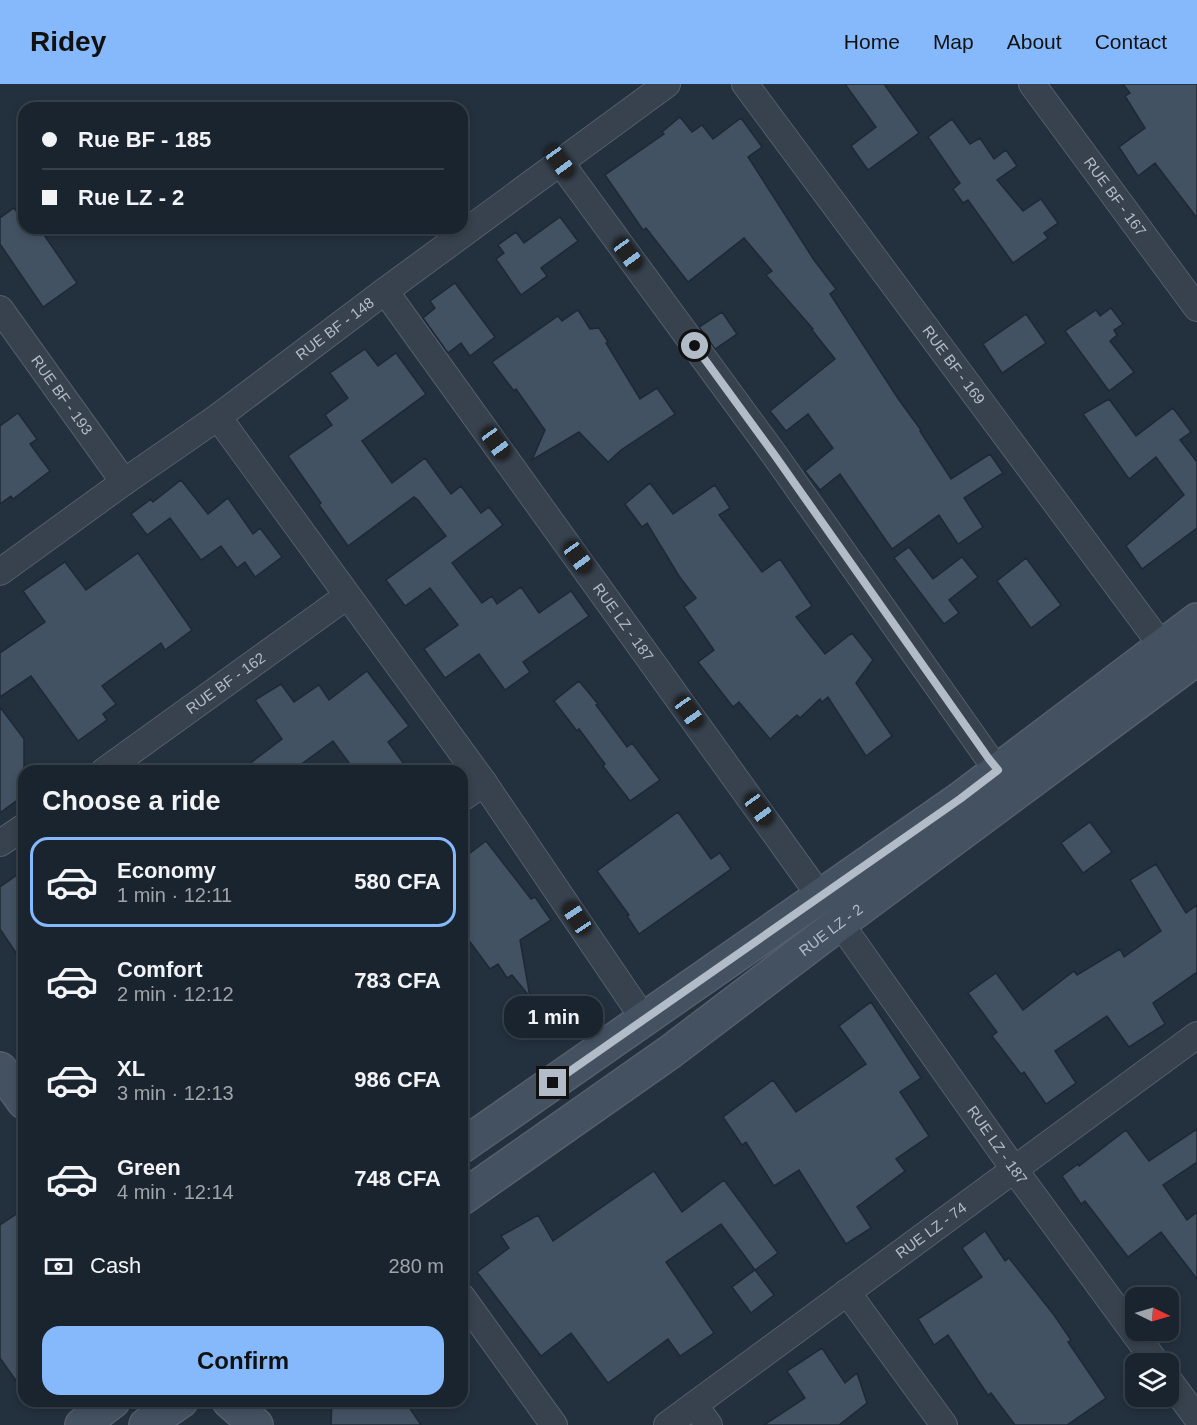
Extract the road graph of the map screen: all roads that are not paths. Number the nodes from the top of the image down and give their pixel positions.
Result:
1 (667, 84) edge
2 (746, 84) edge
3 (1032, 84) edge
4 (560, 162) junction
5 (468, 230) edge
6 (463, 234) edge
7 (386, 291) junction
8 (1197, 308) edge
9 (0, 309) edge
10 (218, 417) junction
11 (124, 482) junction
12 (0, 572) edge
13 (346, 596) junction
14 (1197, 620) edge
15 (1162, 646) junction
16 (1197, 658) edge
17 (112, 765) edge
18 (998, 770) junction
19 (483, 783) junction
20 (468, 794) edge
21 (18, 831) edge
22 (0, 843) edge
23 (820, 896) junction
24 (840, 923) junction
25 (644, 1019) junction
26 (1194, 1044) edge
27 (0, 1069) edge
28 (18, 1094) edge
29 (468, 1142) edge
30 (1014, 1169) junction
31 (468, 1194) edge
32 (847, 1292) junction
33 (468, 1305) edge
34 (1149, 1353) edge
35 (1179, 1394) edge
36 (105, 1407) edge
37 (172, 1407) edge
38 (701, 1415) edge
39 (1197, 1418) edge
40 (82, 1425) edge
41 (146, 1425) edge
42 (554, 1425) edge
43 (667, 1425) edge
44 (944, 1425) edge

1 - 4 street, RUE BF - 148
2 - 15 street, RUE BF - 169
3 - 8 street, RUE BF - 167
4 - 5 street, RUE BF - 148
4 - 18 street
6 - 7 street, RUE BF - 148
7 - 10 street, RUE BF - 148
7 - 23 street, RUE LZ - 187
9 - 11 street, RUE BF - 193
10 - 11 street, RUE BF - 148
10 - 13 street
11 - 12 street, RUE BF - 148
13 - 17 street, RUE BF - 162
13 - 19 street
14 - 15 main road
15 - 18 main road
16 - 24 main road, RUE LZ - 2
18 - 23 main road
19 - 20 street
19 - 25 street
21 - 22 street
23 - 25 main road
24 - 30 street, RUE LZ - 187
24 - 31 main road, RUE LZ - 2
25 - 29 main road
26 - 30 street, RUE LZ - 74
27 - 28 main road
30 - 32 street, RUE LZ - 74
30 - 34 street, RUE LZ - 187
32 - 38 street, RUE LZ - 74
32 - 44 street
33 - 42 street
35 - 39 street
36 - 40 main road
37 - 41 main road
38 - 43 street, RUE LZ - 74

